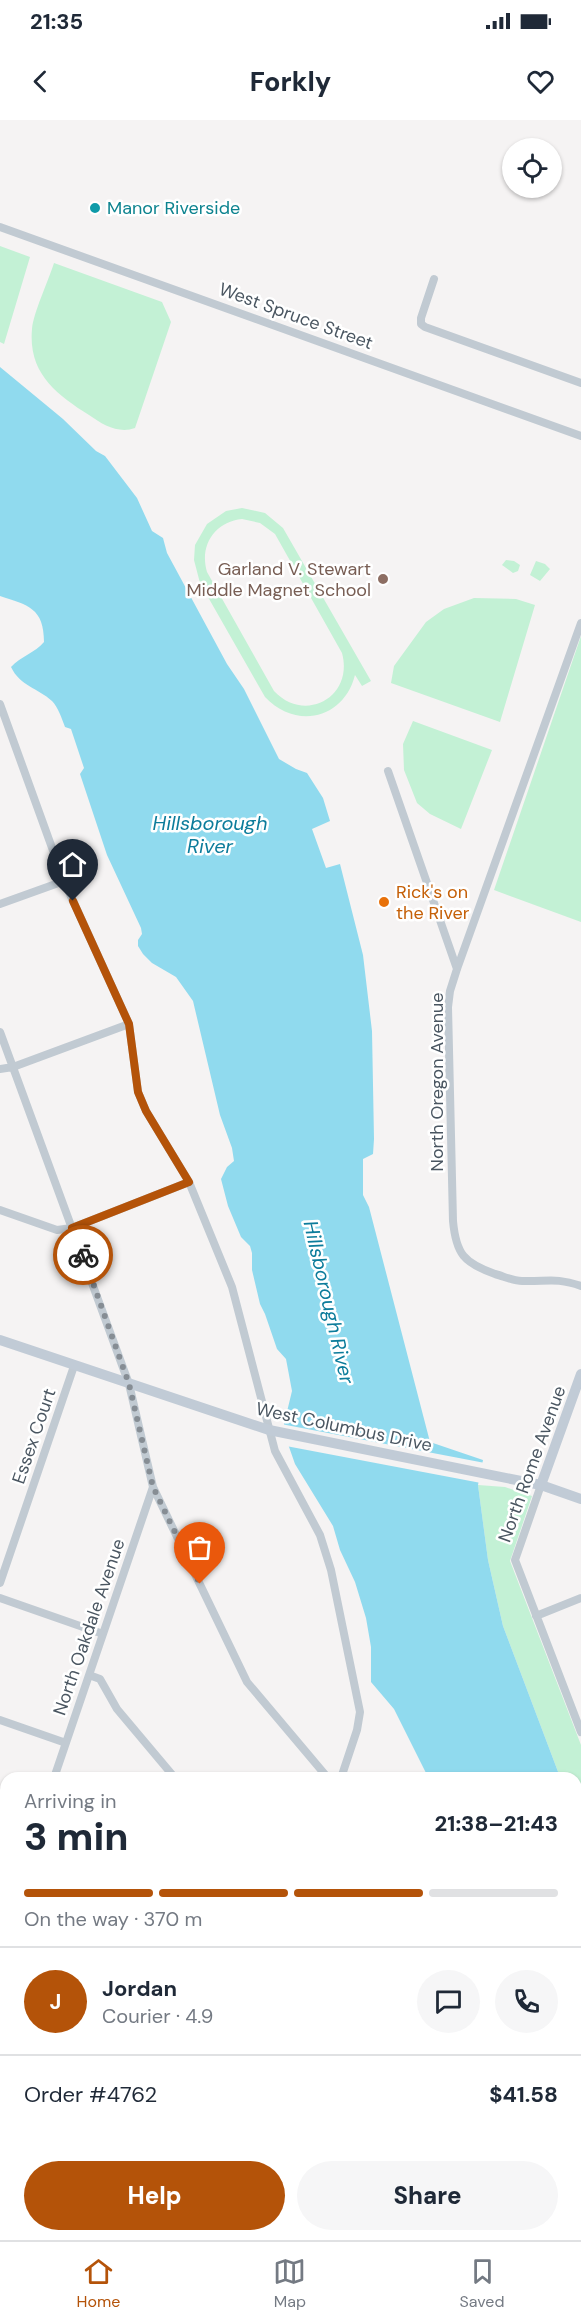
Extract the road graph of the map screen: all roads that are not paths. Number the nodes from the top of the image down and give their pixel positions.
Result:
1 (0, 227) edge
2 (434, 279) dead end
3 (581, 383) edge
4 (581, 436) edge
5 (581, 624) edge
6 (0, 704) edge
7 (388, 771) dead end
8 (64, 881) junction
9 (0, 904) edge
10 (457, 969) junction
11 (129, 1024) junction
12 (0, 1032) edge
13 (13, 1067) junction
14 (0, 1069) edge
15 (189, 1182) junction
16 (0, 1210) edge
17 (72, 1228) junction
18 (581, 1286) edge
19 (0, 1340) edge
20 (74, 1366) junction
21 (581, 1374) edge
22 (129, 1384) junction
23 (578, 1391) edge
24 (269, 1430) junction
25 (541, 1485) junction
26 (153, 1487) junction
27 (581, 1499) edge
28 (0, 1583) edge
29 (0, 1598) edge
30 (581, 1598) edge
31 (536, 1616) junction
32 (104, 1634) junction
33 (89, 1675) junction
34 (0, 1720) edge
35 (581, 1732) edge
36 (66, 1743) junction
37 (56, 1772) edge
38 (170, 1772) edge
39 (323, 1772) edge
40 (343, 1772) edge

1 - 4 street, West Spruce Street
2 - 3 street
5 - 10 street, North Oregon Avenue
6 - 8 street
7 - 10 street
8 - 9 street
8 - 11 street
10 - 18 street, North Oregon Avenue
11 - 13 street
11 - 15 street
12 - 13 street
13 - 14 street
13 - 17 street
15 - 17 street
15 - 24 street
16 - 17 street
17 - 22 street
19 - 20 main road, West Columbus Drive
20 - 22 main road, West Columbus Drive
20 - 28 street, Essex Court
21 - 23 main road, North Rome Avenue
22 - 24 main road, West Columbus Drive
22 - 26 street
23 - 25 main road, North Rome Avenue
24 - 25 main road, West Columbus Drive
24 - 40 street
25 - 27 main road, West Columbus Drive
25 - 31 street, North Rome Avenue
26 - 32 street, North Oakdale Avenue
26 - 39 street
29 - 32 street
30 - 31 street
31 - 35 street, North Rome Avenue
32 - 33 street, North Oakdale Avenue
33 - 36 street, North Oakdale Avenue
33 - 38 street
34 - 36 street
36 - 37 street, North Oakdale Avenue

